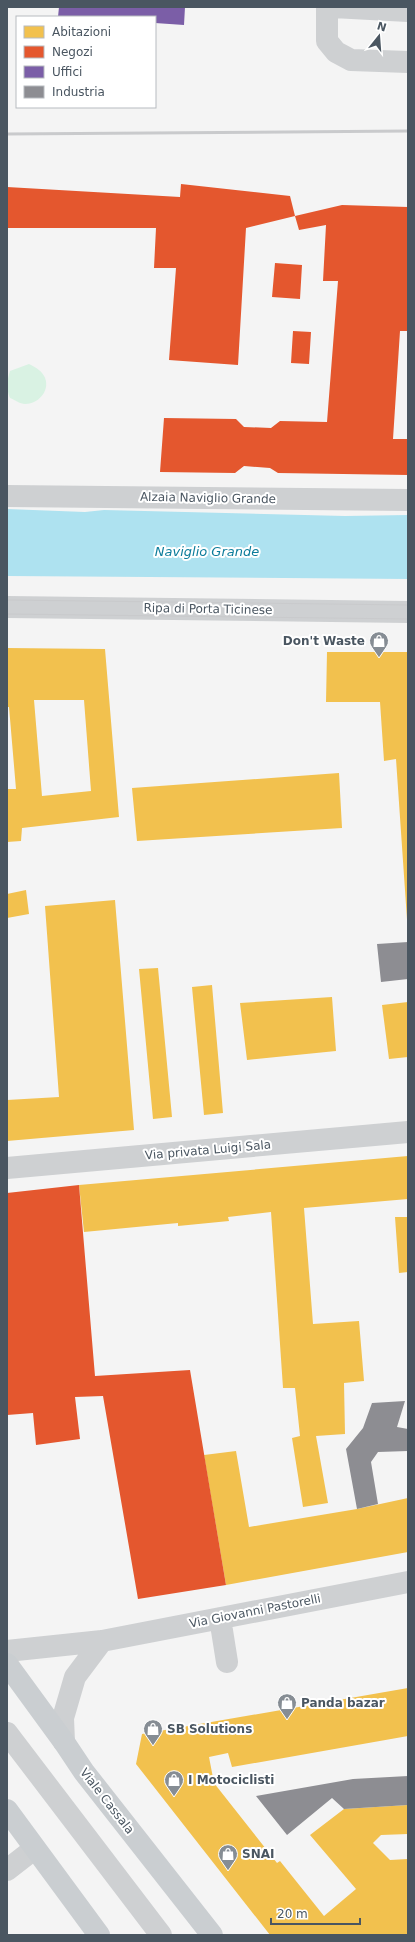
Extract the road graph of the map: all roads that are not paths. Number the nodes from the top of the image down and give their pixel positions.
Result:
1 (327, 7) edge
2 (334, 7) edge
3 (408, 10) edge
4 (408, 62) edge
5 (7, 496) edge
6 (408, 500) edge
7 (7, 607) edge
8 (408, 612) edge
9 (408, 1132) edge
10 (7, 1168) edge
11 (408, 1582) edge
12 (220, 1618) junction
13 (102, 1641) junction
14 (7, 1651) edge
15 (227, 1662) dead end
16 (7, 1664) edge
17 (7, 1734) edge
18 (64, 1742) junction
19 (7, 1810) edge
20 (34, 1849) junction
21 (7, 1870) edge
22 (99, 1935) edge
23 (161, 1935) edge
24 (212, 1935) edge

1 - 4 street
2 - 3 street
5 - 6 street, Alzaia Naviglio Grande
7 - 8 street, Ripa di Porta Ticinese
9 - 10 street, Via privata Luigi Sala
11 - 12 street, Via Giovanni Pastorelli
12 - 13 street, Via Giovanni Pastorelli
12 - 15 street
13 - 14 street, Via Giovanni Pastorelli
13 - 18 street
16 - 18 main road, Viale Cassala
17 - 23 street
18 - 24 main road, Viale Cassala
19 - 20 main road
20 - 21 street
20 - 22 main road

